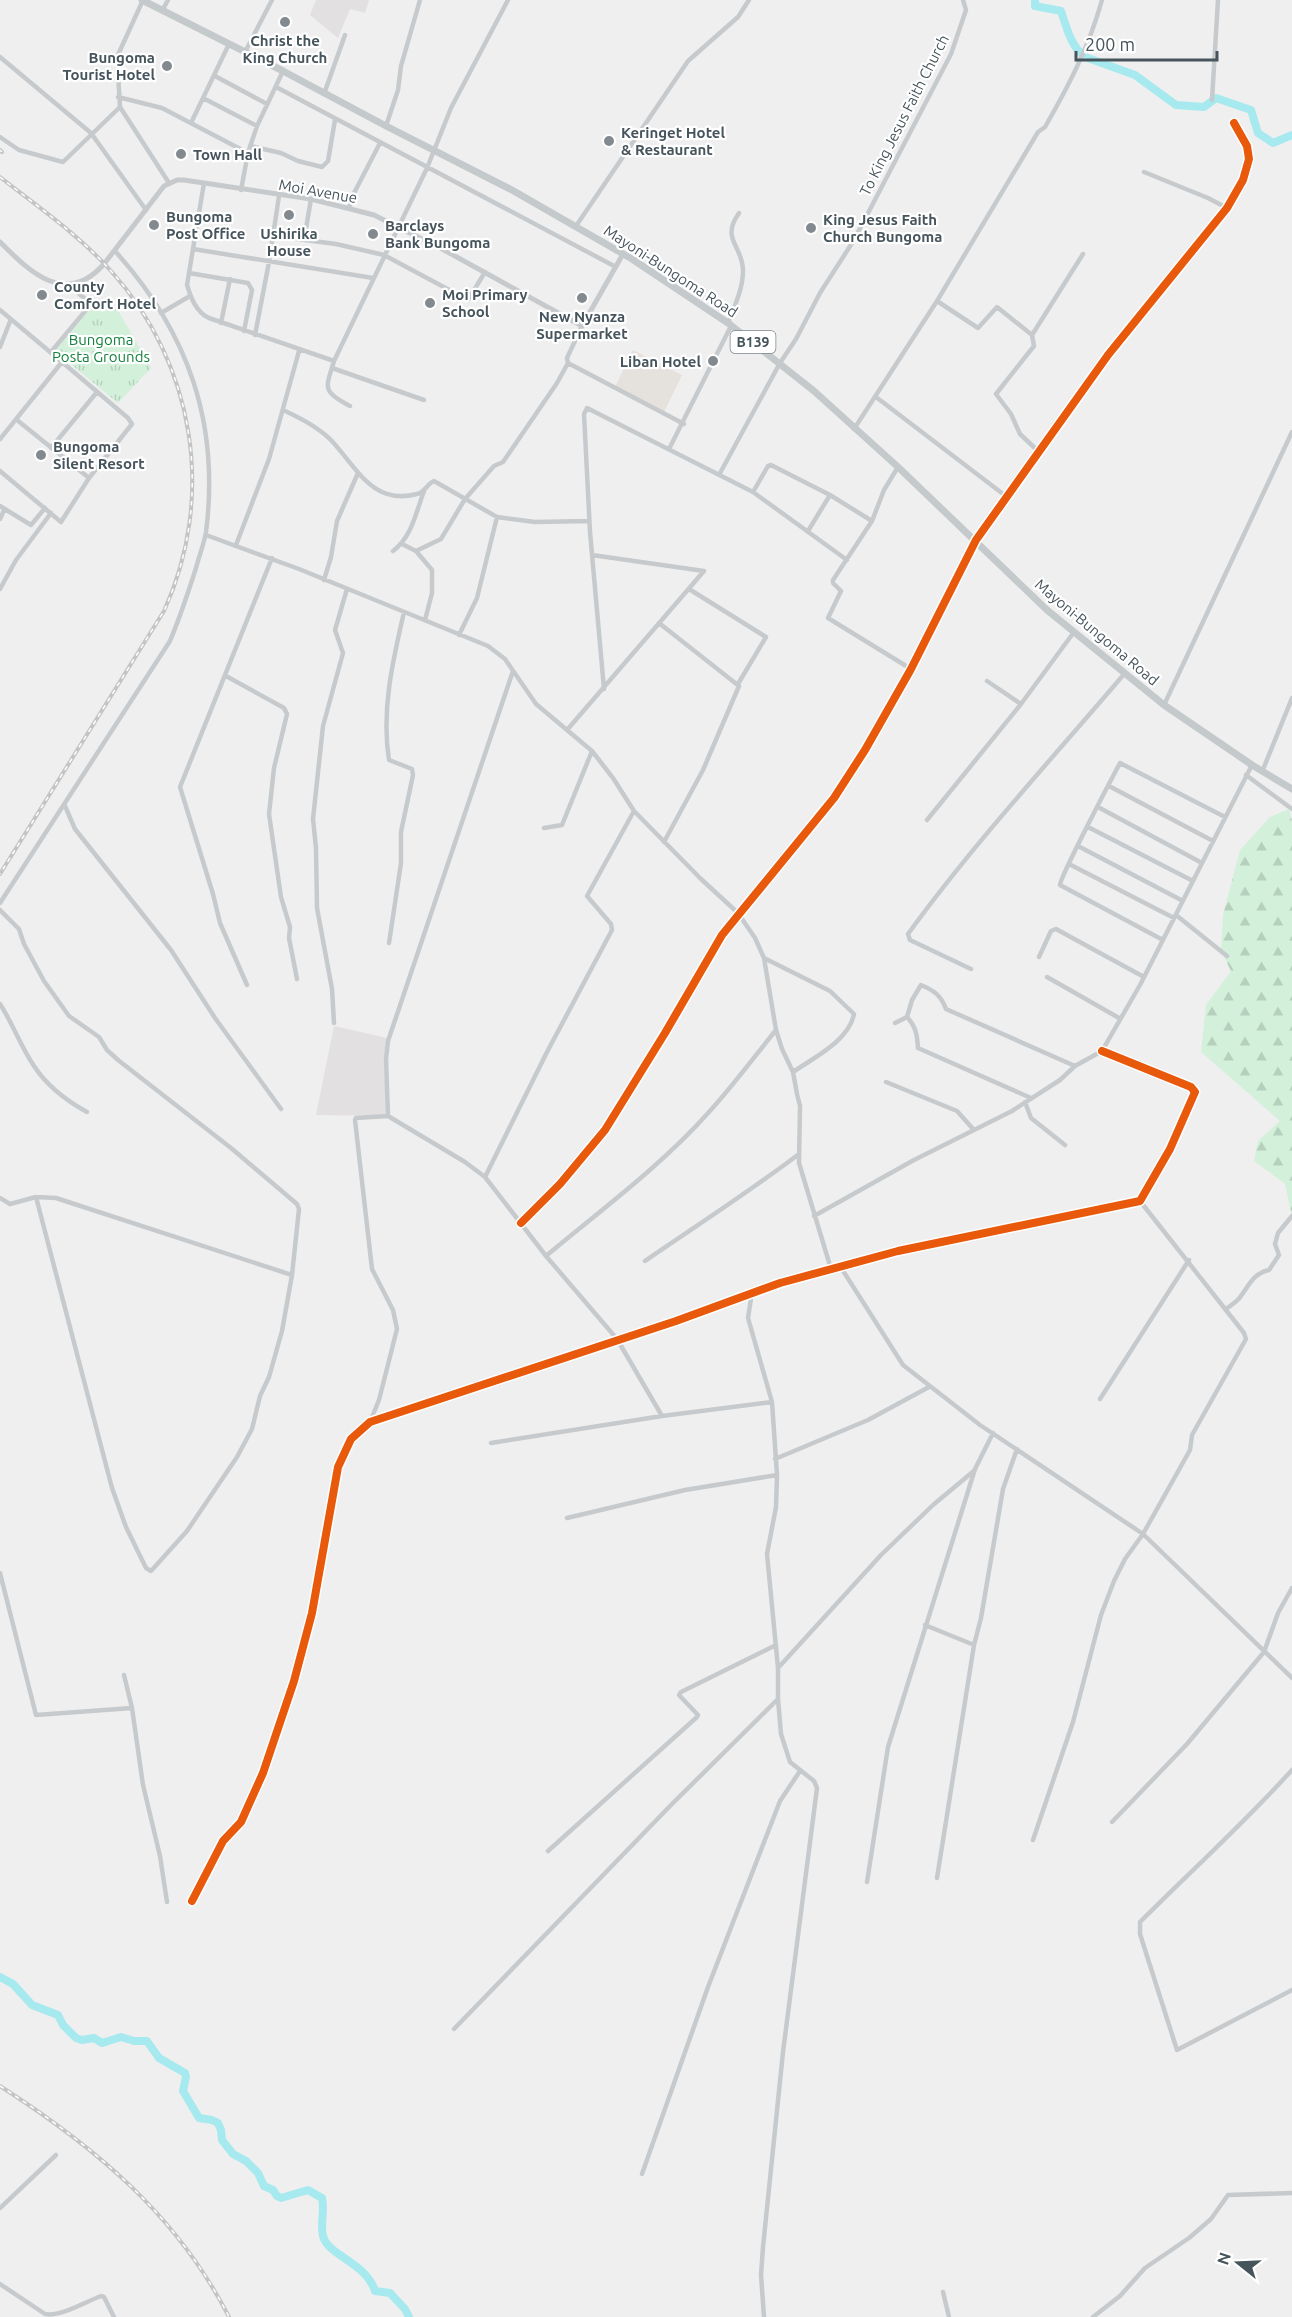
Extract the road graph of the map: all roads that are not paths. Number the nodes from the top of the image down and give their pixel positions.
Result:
1 (143, 0) edge
2 (168, 0) edge
3 (272, 0) edge
4 (420, 0) edge
5 (508, 0) edge
6 (749, 0) edge
7 (963, 0) edge
8 (1102, 0) edge
9 (1218, 0) edge
10 (162, 10) junction
11 (345, 35) dead end
12 (229, 44) junction
13 (245, 51) junction
14 (0, 57) edge
15 (284, 71) junction
16 (215, 76) junction
17 (276, 87) junction
18 (324, 94) junction
19 (118, 97) junction
20 (204, 98) junction
21 (1212, 100) dead end
22 (267, 104) junction
23 (120, 107) junction
24 (335, 120) junction
25 (191, 123) junction
26 (1234, 123) dead end
27 (257, 126) junction
28 (386, 126) junction
29 (91, 133) junction
30 (0, 137) edge
31 (380, 143) junction
32 (250, 146) junction
33 (434, 150) junction
34 (248, 153) junction
35 (427, 168) junction
36 (1144, 172) dead end
37 (169, 183) junction
38 (204, 183) junction
39 (241, 190) junction
40 (279, 196) junction
41 (311, 200) junction
42 (349, 208) junction
43 (1227, 208) junction
44 (146, 210) junction
45 (739, 213) dead end
46 (398, 226) junction
47 (576, 226) junction
48 (274, 236) junction
49 (304, 240) junction
50 (0, 242) edge
51 (193, 249) junction
52 (114, 250) junction
53 (623, 254) junction
54 (1083, 254) dead end
55 (384, 255) junction
56 (269, 262) junction
57 (616, 267) junction
58 (485, 272) junction
59 (189, 273) junction
60 (374, 278) junction
61 (230, 279) junction
62 (72, 284) junction
63 (190, 296) junction
64 (937, 301) junction
65 (0, 310) edge
66 (161, 314) junction
67 (11, 319) junction
68 (221, 323) junction
69 (729, 324) junction
70 (582, 326) junction
71 (244, 331) junction
72 (255, 335) junction
73 (1032, 335) junction
74 (0, 347) edge
75 (299, 351) junction
76 (51, 352) junction
77 (334, 361) junction
78 (62, 362) junction
79 (568, 363) junction
80 (780, 363) junction
81 (332, 369) junction
82 (97, 392) junction
83 (876, 397) junction
84 (424, 400) dead end
85 (350, 406) dead end
86 (283, 410) junction
87 (17, 420) junction
88 (684, 424) junction
89 (854, 429) junction
90 (1292, 432) edge
91 (0, 439) edge
92 (51, 448) junction
93 (669, 449) junction
94 (1038, 451) junction
95 (898, 467) junction
96 (0, 471) edge
97 (358, 473) junction
98 (719, 475) junction
99 (89, 478) junction
100 (424, 491) junction
101 (753, 492) junction
102 (830, 495) junction
103 (1007, 497) junction
104 (465, 499) junction
105 (2, 508) edge
106 (45, 508) junction
107 (51, 513) junction
108 (497, 517) junction
109 (0, 519) edge
110 (589, 521) junction
111 (872, 521) junction
112 (808, 531) junction
113 (206, 535) junction
114 (976, 540) junction
115 (402, 544) junction
116 (236, 545) junction
117 (393, 551) dead end
118 (416, 551) junction
119 (592, 555) junction
120 (272, 558) junction
121 (846, 560) junction
122 (324, 579) junction
123 (0, 589) edge
124 (689, 589) junction
125 (347, 590) junction
126 (404, 612) junction
127 (425, 621) junction
128 (659, 623) junction
129 (1074, 632) junction
130 (459, 635) junction
131 (911, 669) junction
132 (513, 671) junction
133 (1125, 673) junction
134 (226, 676) junction
135 (987, 681) dead end
136 (738, 684) junction
137 (604, 689) junction
138 (1292, 698) edge
139 (1021, 704) junction
140 (1164, 705) junction
141 (567, 730) junction
142 (592, 751) junction
143 (1252, 765) junction
144 (1262, 772) junction
145 (1246, 775) junction
146 (1109, 786) junction
147 (1292, 789) edge
148 (64, 806) junction
149 (1098, 807) junction
150 (1292, 809) edge
151 (634, 811) junction
152 (1225, 817) junction
153 (927, 820) dead end
154 (1088, 827) junction
155 (544, 828) dead end
156 (1213, 841) junction
157 (664, 842) junction
158 (1078, 846) junction
159 (1202, 863) junction
160 (1069, 864) junction
161 (1193, 881) junction
162 (1183, 901) junction
163 (0, 903) edge
164 (0, 910) edge
165 (738, 913) junction
166 (1175, 916) junction
167 (1163, 940) junction
168 (389, 943) dead end
169 (1227, 956) dead end
170 (1039, 957) dead end
171 (764, 958) junction
172 (971, 969) dead end
173 (1047, 977) dead end
174 (1144, 977) junction
175 (297, 979) dead end
176 (247, 985) dead end
177 (0, 1004) edge
178 (907, 1017) junction
179 (1119, 1018) junction
180 (334, 1023) dead end
181 (895, 1023) dead end
182 (776, 1030) junction
183 (1102, 1051) junction
184 (1075, 1066) junction
185 (793, 1072) junction
186 (886, 1082) dead end
187 (1031, 1098) junction
188 (1025, 1102) junction
189 (281, 1108) dead end
190 (87, 1112) dead end
191 (388, 1116) junction
192 (974, 1130) junction
193 (1065, 1144) dead end
194 (799, 1154) junction
195 (485, 1177) junction
196 (36, 1197) junction
197 (0, 1198) edge
198 (1140, 1201) junction
199 (1292, 1215) edge
200 (814, 1216) junction
201 (521, 1223) junction
202 (546, 1256) junction
203 (1189, 1260) junction
204 (645, 1262) dead end
205 (840, 1266) junction
206 (831, 1269) junction
207 (292, 1275) junction
208 (752, 1292) junction
209 (1226, 1309) junction
210 (617, 1339) junction
211 (929, 1387) junction
212 (1100, 1399) dead end
213 (771, 1402) junction
214 (662, 1416) junction
215 (370, 1422) junction
216 (993, 1433) junction
217 (491, 1443) dead end
218 (1017, 1449) junction
219 (775, 1459) junction
220 (975, 1469) junction
221 (777, 1475) junction
222 (567, 1518) dead end
223 (1143, 1534) junction
224 (0, 1573) edge
225 (1292, 1588) edge
226 (925, 1625) junction
227 (776, 1645) junction
228 (974, 1645) junction
229 (1264, 1653) junction
230 (778, 1668) junction
231 (124, 1675) dead end
232 (1292, 1678) edge
233 (778, 1699) junction
234 (132, 1708) junction
235 (1292, 1770) edge
236 (800, 1771) junction
237 (1112, 1822) dead end
238 (1033, 1840) dead end
239 (549, 1851) dead end
240 (937, 1878) dead end
241 (867, 1882) dead end
242 (192, 1900) dead end
243 (167, 1902) dead end
244 (1292, 1990) edge
245 (454, 2030) dead end
246 (56, 2155) dead end
247 (642, 2174) dead end
248 (1292, 2193) edge
249 (0, 2208) edge
250 (0, 2284) edge
251 (943, 2292) dead end
252 (114, 2317) edge
253 (764, 2317) edge
254 (949, 2317) edge
255 (1093, 2317) edge

1 - 10 main road, Mayoni-Bungoma Road / B139
1 - 19 street
2 - 10 street
3 - 13 street
4 - 28 street
5 - 33 street
6 - 47 street
7 - 80 street, To King Jesus Faith Church
8 - 64 street
9 - 21 street
10 - 12 main road, Mayoni-Bungoma Road / B139
11 - 18 street
12 - 13 main road, Mayoni-Bungoma Road / B139
12 - 16 street
13 - 15 main road, Mayoni-Bungoma Road / B139
14 - 29 street
15 - 17 street
15 - 18 main road, Mayoni-Bungoma Road / B139
16 - 20 street
16 - 22 street
17 - 22 street
17 - 24 street
18 - 28 main road, Mayoni-Bungoma Road / B139
19 - 23 street
19 - 25 street
20 - 25 street
20 - 27 street
22 - 27 street
23 - 29 street
23 - 37 street
24 - 31 street
24 - 32 street
25 - 34 street
26 - 43 street
27 - 32 street
28 - 33 main road, Mayoni-Bungoma Road / B139
29 - 30 street
29 - 44 street
31 - 35 street
31 - 42 street
32 - 34 street
33 - 35 street
33 - 47 main road, Mayoni-Bungoma Road / B139
34 - 39 street
35 - 46 street
35 - 57 street
36 - 43 street
37 - 38 street, Moi Avenue
37 - 44 street
38 - 39 street, Moi Avenue
38 - 51 street
39 - 40 street, Moi Avenue
40 - 41 street, Moi Avenue
40 - 48 street
41 - 42 street, Moi Avenue
41 - 49 street
42 - 46 street, Moi Avenue
43 - 94 street
44 - 52 street
45 - 69 street
46 - 55 street
46 - 58 street, Moi Avenue
47 - 53 main road, Mayoni-Bungoma Road / B139
48 - 49 street
48 - 56 street
49 - 55 street
50 - 62 street
51 - 56 street
51 - 59 street
52 - 62 street
52 - 66 street
53 - 57 street
53 - 69 main road, Mayoni-Bungoma Road / B139
54 - 73 street
55 - 58 street
55 - 60 street
56 - 60 street
56 - 72 street
57 - 70 street
58 - 70 street, Moi Avenue
59 - 61 street
59 - 63 street
60 - 77 street
61 - 68 street
61 - 71 street
62 - 76 street
63 - 66 street
63 - 68 street
64 - 73 street
64 - 83 street
65 - 67 street
66 - 113 street
67 - 74 street
67 - 76 street
68 - 71 street
69 - 80 main road, Mayoni-Bungoma Road / B139
69 - 88 street
70 - 79 street
71 - 72 street
72 - 75 street
73 - 94 street
75 - 77 street
75 - 86 street
76 - 78 street
77 - 81 street
78 - 82 street
78 - 87 street
79 - 88 street
79 - 104 street
80 - 89 main road, Mayoni-Bungoma Road / B139
80 - 98 street, To King Jesus Faith Church
81 - 84 street
81 - 85 street
82 - 92 street
82 - 99 street
83 - 89 street
83 - 103 street
86 - 97 street
86 - 116 street
87 - 91 street
87 - 92 street
88 - 93 street
89 - 95 main road, Mayoni-Bungoma Road / B139
90 - 140 street
92 - 99 street
93 - 98 street
93 - 110 street
94 - 103 street
95 - 111 street
95 - 114 main road, Mayoni-Bungoma Road / B139
96 - 106 street
97 - 100 street
97 - 122 street
98 - 101 street
99 - 107 street
100 - 104 street
100 - 115 street
101 - 102 street
101 - 112 street
102 - 111 street
102 - 112 street
103 - 114 street
104 - 108 street
104 - 118 street
105 - 106 street
105 - 109 street
106 - 107 street
107 - 123 street
108 - 110 street
108 - 130 street
110 - 119 street
111 - 121 street
112 - 121 street
113 - 116 street
113 - 148 street
114 - 129 main road, Mayoni-Bungoma Road / B139
114 - 131 street
115 - 117 street
115 - 118 street
116 - 120 street
118 - 127 street
119 - 124 street
119 - 137 street
120 - 122 street
120 - 134 street
121 - 131 street
122 - 125 street
124 - 128 street
124 - 136 street
125 - 126 street
125 - 180 street
126 - 127 street
126 - 168 street
127 - 130 street
128 - 136 street
128 - 137 street
129 - 133 main road, Mayoni-Bungoma Road / B139
129 - 139 street
130 - 132 street
131 - 165 street
132 - 141 street
132 - 191 street
133 - 140 main road, Mayoni-Bungoma Road / B139
133 - 172 street
134 - 175 street
134 - 176 street
135 - 139 street
136 - 157 street
137 - 141 street
138 - 144 street
139 - 153 street
140 - 143 main road, Mayoni-Bungoma Road / B139
141 - 142 street
142 - 151 street
142 - 155 street
143 - 144 main road, Mayoni-Bungoma Road / B139
143 - 145 street
144 - 147 main road, Mayoni-Bungoma Road / B139
145 - 150 street
145 - 152 street
146 - 149 street
146 - 152 street
146 - 156 street
148 - 163 street
148 - 189 street
149 - 154 street
149 - 159 street
151 - 157 street
151 - 195 street
152 - 156 street
154 - 158 street
154 - 161 street
156 - 159 street
157 - 165 street
158 - 160 street
158 - 162 street
159 - 161 street
160 - 166 street
160 - 167 street
161 - 162 street
162 - 166 street
164 - 207 street
165 - 171 street
165 - 201 street
166 - 167 street
166 - 169 street
167 - 174 street
170 - 174 street
171 - 182 street
171 - 185 street
173 - 179 street
174 - 179 street
177 - 190 street
178 - 181 street
178 - 184 street
178 - 187 street
179 - 183 street
182 - 185 street
182 - 202 street
183 - 184 street
183 - 198 street
184 - 187 street
185 - 194 street
186 - 192 street
187 - 188 street
188 - 192 street
188 - 193 street
191 - 195 street
191 - 215 street
192 - 200 street
194 - 200 street
194 - 204 street
195 - 201 street
196 - 197 street
196 - 207 street
196 - 207 street
198 - 203 street
198 - 205 street
199 - 209 street
200 - 206 street
201 - 202 street
202 - 210 street
203 - 209 street
203 - 212 street
205 - 206 street
205 - 211 street
206 - 208 street
208 - 210 street
208 - 213 street
209 - 223 street
210 - 214 street
210 - 215 street
211 - 216 street
211 - 219 street
213 - 214 street
213 - 219 street
214 - 217 street
215 - 242 street
216 - 218 street
216 - 220 street
218 - 223 street
218 - 228 street
219 - 221 street
220 - 226 street
220 - 230 street
221 - 222 street
221 - 227 street
223 - 229 street
223 - 238 street
224 - 234 street
225 - 229 street
226 - 228 street
226 - 241 street
227 - 230 street
227 - 239 street
228 - 240 street
229 - 232 street
229 - 237 street
230 - 233 street
231 - 234 street
233 - 236 street
233 - 245 street
234 - 243 street
235 - 244 street
236 - 247 street
236 - 253 street
246 - 249 street
248 - 255 street
250 - 252 street
251 - 254 street

